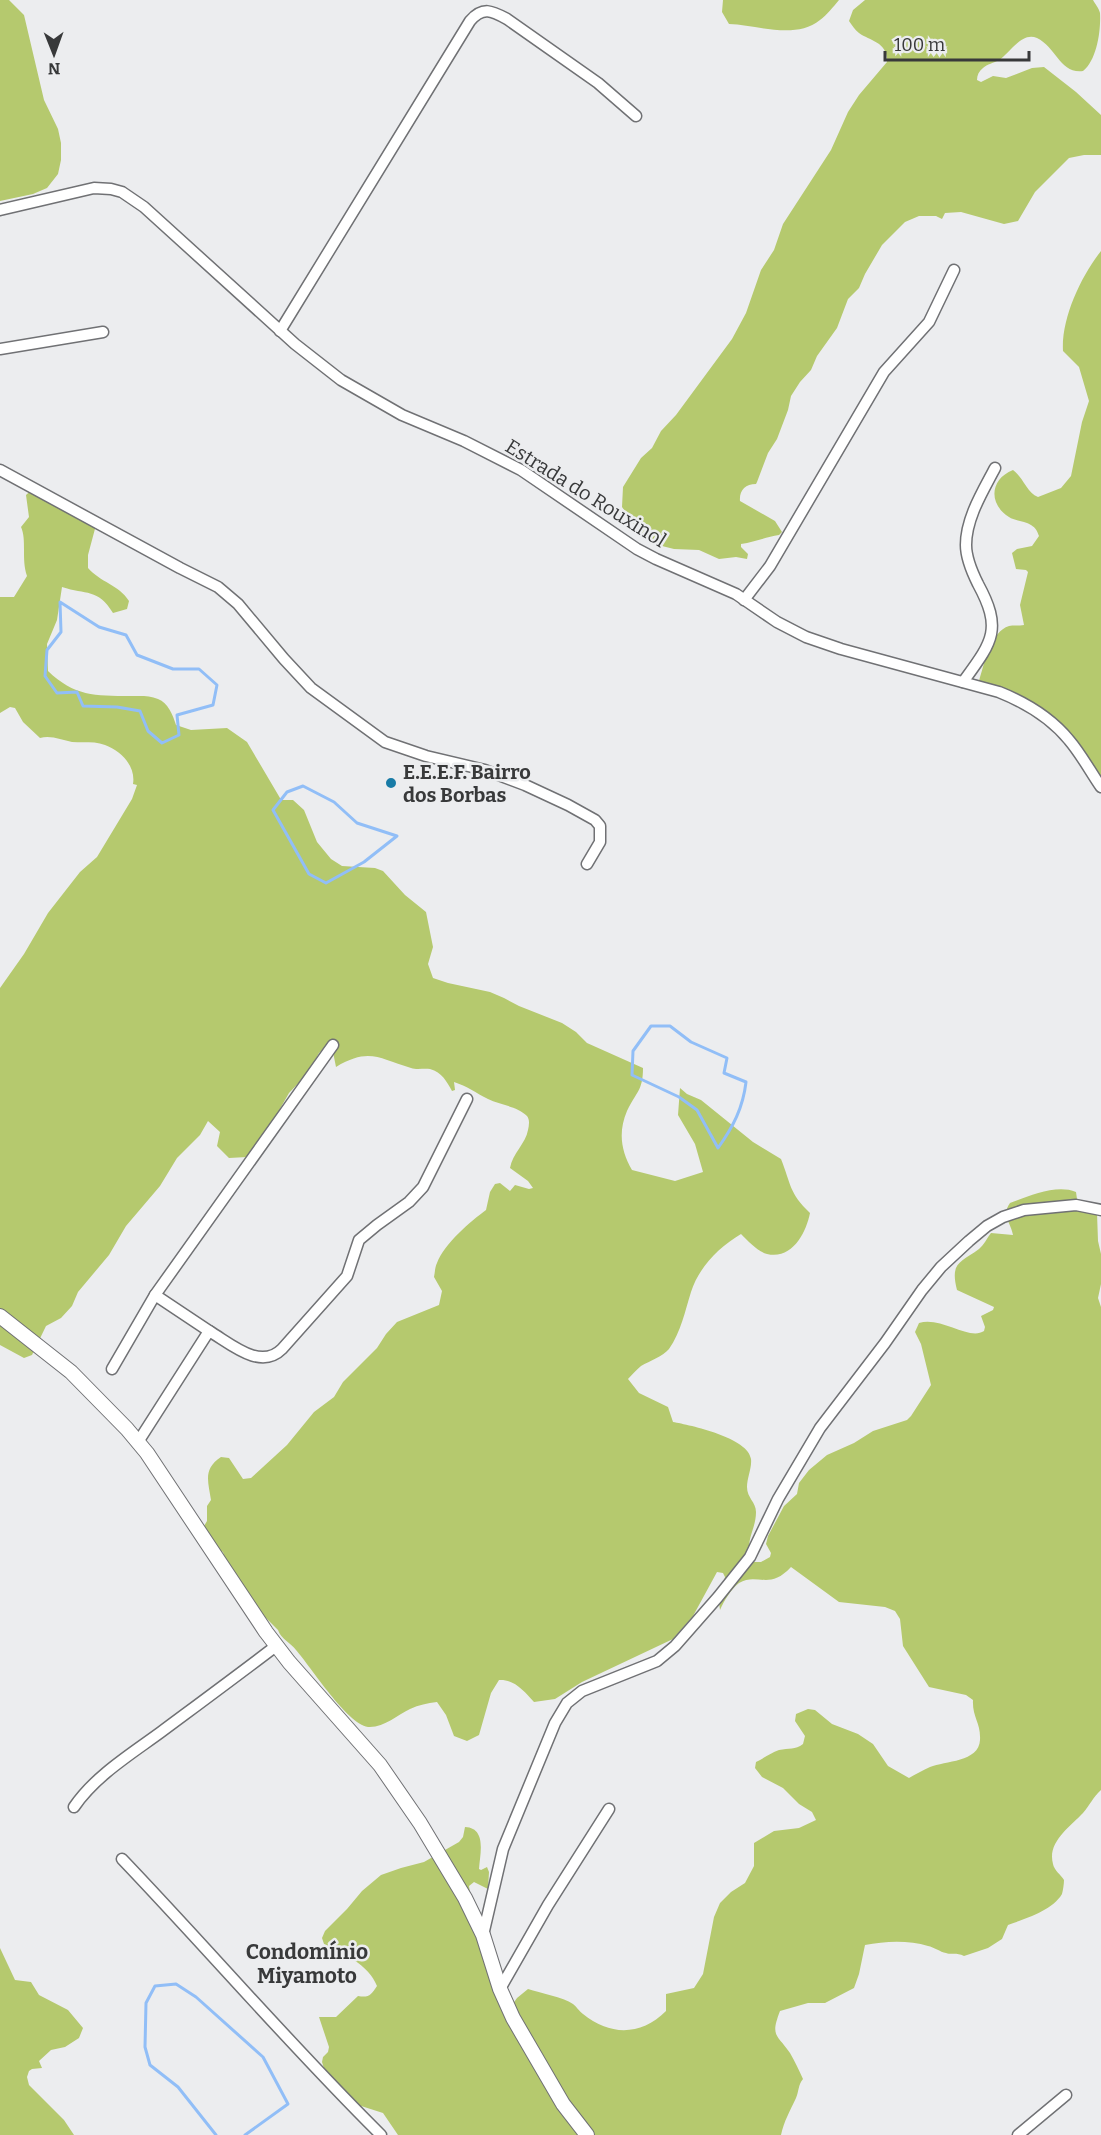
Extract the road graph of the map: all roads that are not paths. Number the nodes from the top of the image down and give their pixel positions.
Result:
1 (636, 116) dead end
2 (0, 210) edge
3 (954, 270) dead end
4 (280, 331) junction
5 (103, 332) dead end
6 (0, 349) edge
7 (995, 468) dead end
8 (0, 470) edge
9 (744, 600) junction
10 (963, 682) junction
11 (1101, 787) edge
12 (587, 864) dead end
13 (333, 1046) dead end
14 (467, 1099) dead end
15 (1101, 1210) edge
16 (155, 1295) junction
17 (0, 1316) edge
18 (209, 1331) junction
19 (112, 1369) dead end
20 (138, 1442) junction
21 (276, 1646) junction
22 (74, 1807) dead end
23 (609, 1809) dead end
24 (122, 1859) dead end
25 (483, 1935) junction
26 (500, 1989) junction
27 (1066, 2095) dead end
28 (381, 2135) edge
29 (587, 2135) edge
30 (1018, 2135) edge

1 - 4 street
2 - 4 street, Estrada do Rouxinol
3 - 9 street
4 - 9 street, Estrada do Rouxinol
5 - 6 street
7 - 10 street
8 - 12 street
9 - 10 street, Estrada do Rouxinol
10 - 11 street, Estrada do Rouxinol
13 - 16 street
14 - 18 street
15 - 25 street
16 - 18 street
16 - 19 street
17 - 20 street
18 - 20 street
20 - 21 street
21 - 22 street
21 - 25 street
23 - 26 street
24 - 28 street
25 - 26 street
26 - 29 street
27 - 30 street

